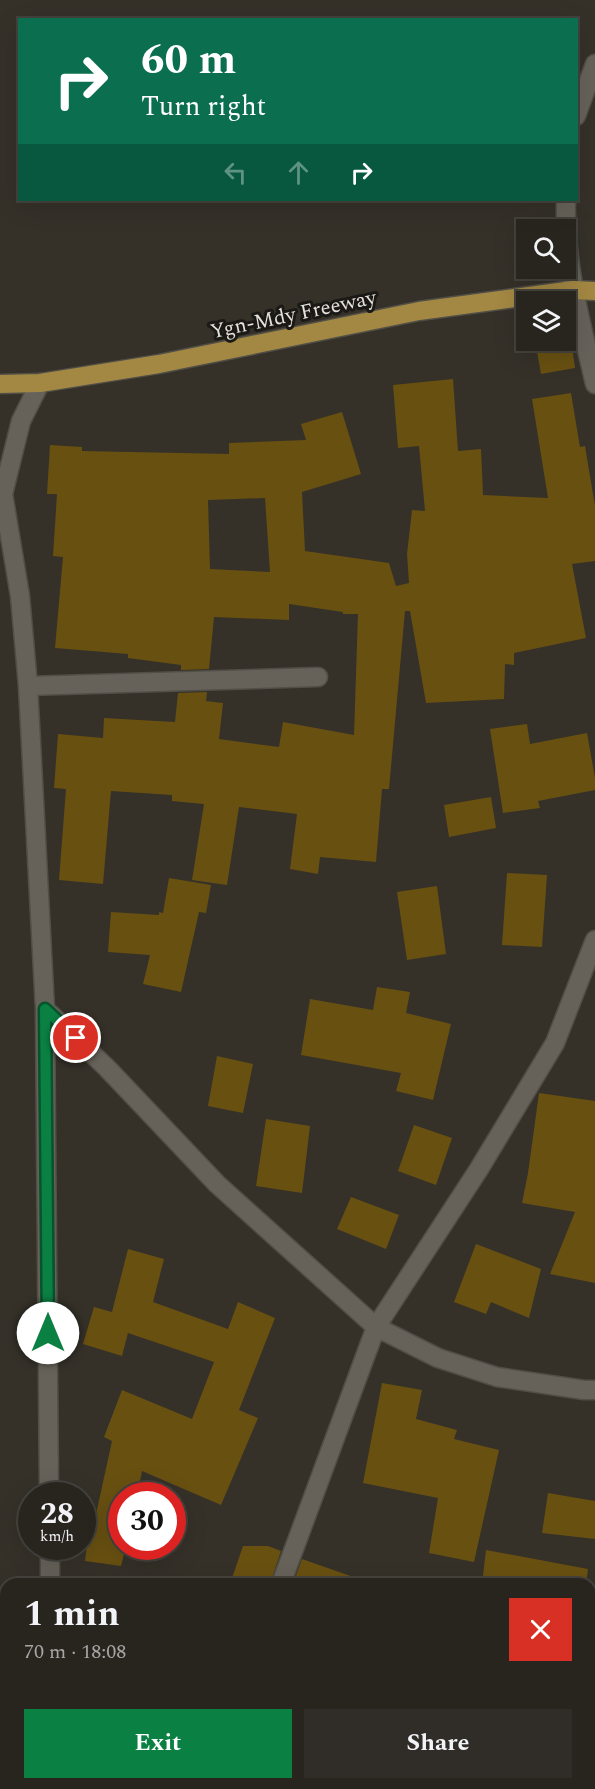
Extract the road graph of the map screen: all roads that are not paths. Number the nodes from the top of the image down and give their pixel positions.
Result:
1 (595, 64) edge
2 (578, 111) edge
3 (566, 201) edge
4 (573, 290) junction
5 (595, 291) edge
6 (40, 383) junction
7 (0, 384) edge
8 (595, 384) edge
9 (2, 491) edge
10 (318, 677) dead end
11 (28, 686) junction
12 (595, 940) edge
13 (45, 1009) junction
14 (376, 1327) junction
15 (595, 1390) edge
16 (49, 1482) edge
17 (50, 1560) edge
18 (50, 1578) edge
19 (283, 1578) edge

1 - 2 street
3 - 4 street
4 - 5 main road, Ygn-Mdy Freeway
4 - 6 main road, Ygn-Mdy Freeway
4 - 8 street
6 - 7 main road, Ygn-Mdy Freeway
6 - 9 street
9 - 11 street
10 - 11 street
11 - 13 street
12 - 14 street
13 - 14 street
13 - 16 street
14 - 15 street
14 - 19 street
17 - 18 street

